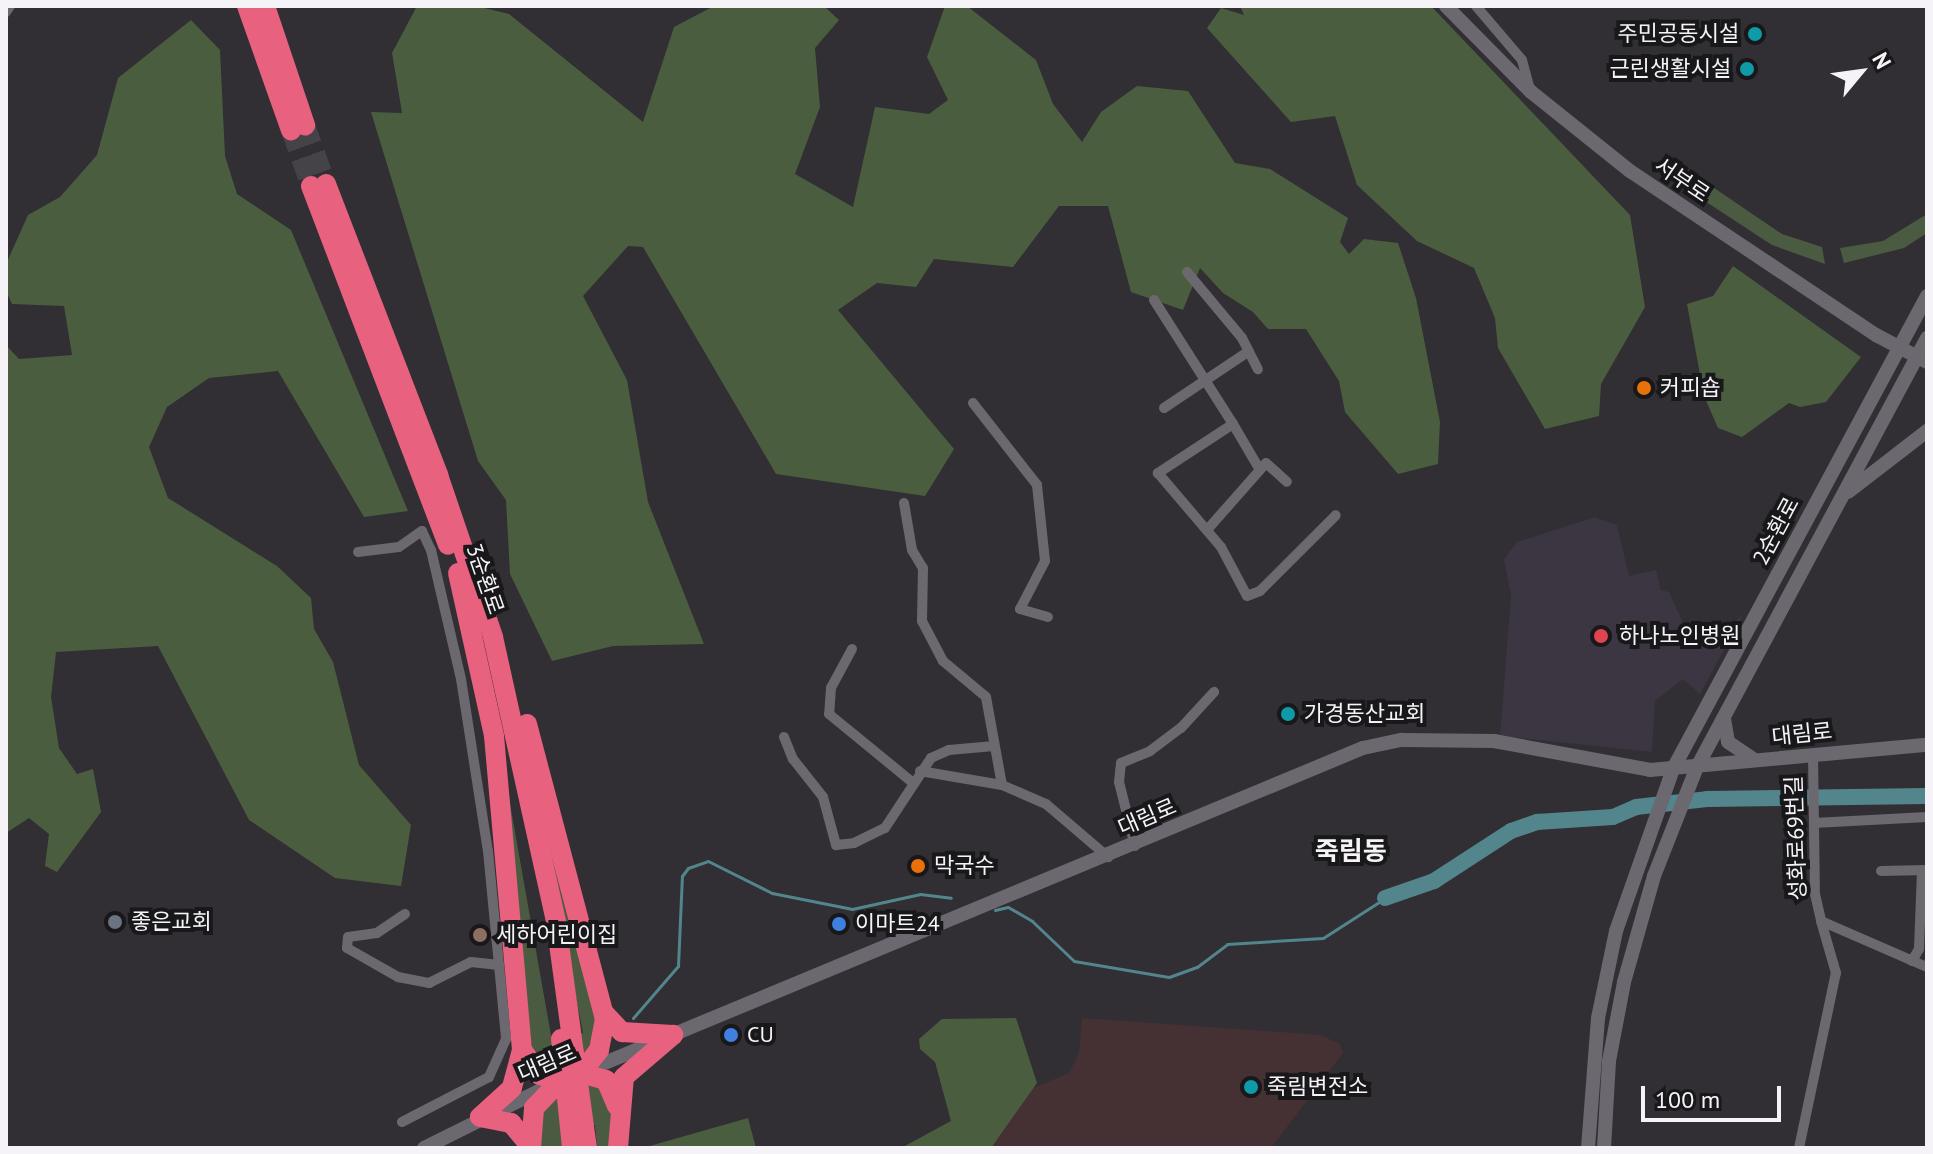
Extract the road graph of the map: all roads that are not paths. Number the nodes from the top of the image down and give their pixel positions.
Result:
1 (10, 6) edge
2 (247, 6) edge
3 (265, 6) edge
4 (1446, 6) edge
5 (1476, 6) edge
6 (6, 12) edge
7 (1530, 91) junction
8 (1187, 272) dead end
9 (1927, 296) edge
10 (1154, 300) dead end
11 (1927, 338) edge
12 (1899, 350) junction
13 (1249, 351) junction
14 (1924, 359) edge
15 (1258, 369) dead end
16 (1209, 380) junction
17 (973, 403) dead end
18 (1164, 408) dead end
19 (1233, 424) junction
20 (1927, 431) edge
21 (1260, 470) junction
22 (1287, 482) dead end
23 (1839, 500) junction
24 (904, 503) dead end
25 (1336, 515) dead end
26 (1207, 530) junction
27 (462, 543) junction
28 (358, 552) dead end
29 (458, 573) junction
30 (1048, 617) dead end
31 (852, 649) dead end
32 (1214, 692) dead end
33 (1725, 715) junction
34 (784, 737) dead end
35 (1927, 745) edge
36 (994, 746) junction
37 (1813, 754) junction
38 (1757, 760) junction
39 (1697, 767) junction
40 (1673, 769) junction
41 (920, 771) junction
42 (912, 782) junction
43 (1002, 785) junction
44 (1927, 817) edge
45 (1814, 823) junction
46 (1135, 846) junction
47 (1108, 857) junction
48 (1924, 870) edge
49 (1881, 871) dead end
50 (405, 914) dead end
51 (1821, 921) junction
52 (1912, 961) junction
53 (499, 965) junction
54 (1927, 967) edge
55 (564, 1003) junction
56 (605, 1014) junction
57 (673, 1035) junction
58 (522, 1050) junction
59 (581, 1073) junction
60 (560, 1081) junction
61 (618, 1109) junction
62 (480, 1117) junction
63 (402, 1122) dead end
64 (579, 1139) edge
65 (424, 1148) edge
66 (531, 1148) edge
67 (618, 1148) edge
68 (1588, 1148) edge
69 (1604, 1148) edge
70 (1799, 1148) edge

1 - 6 street
2 - 3 highway
4 - 7 street, 서부로
5 - 7 street
7 - 12 street, 서부로
8 - 13 street
9 - 12 street, 2순환로
10 - 16 street
11 - 14 street, 2순환로
12 - 14 street, 서부로
12 - 40 street, 2순환로
13 - 15 street
13 - 16 street
14 - 23 street, 2순환로
16 - 18 street
16 - 19 street
17 - 30 street
19 - 21 street
19 - 26 street
20 - 23 street
21 - 22 street
21 - 26 street
23 - 33 street, 2순환로
24 - 36 street
25 - 26 street
27 - 29 highway, 3순환로
27 - 55 highway, 3순환로
27 - 56 highway
28 - 53 street
29 - 55 highway, 3순환로
29 - 58 highway
31 - 42 street
32 - 46 street
33 - 38 street
33 - 39 street, 2순환로
34 - 42 street
35 - 37 street, 대림로
36 - 41 street
36 - 43 street
37 - 38 street, 대림로
37 - 45 street, 성화로69번길
38 - 39 street, 대림로
39 - 40 street, 대림로
39 - 69 street, 2순환로
40 - 46 street, 대림로
40 - 68 street, 2순환로
41 - 42 street
41 - 43 street
43 - 47 street
44 - 45 street
45 - 51 street, 성화로69번길
46 - 47 street, 대림로
47 - 57 street, 대림로
48 - 49 street
48 - 52 street
50 - 53 street
51 - 52 street, 성화로69번길
51 - 70 street, 성화로69번길
52 - 54 street, 성화로69번길
53 - 63 street
55 - 64 highway
56 - 57 highway
56 - 59 highway
57 - 59 street, 대림로
57 - 61 highway
58 - 60 highway
58 - 62 highway
59 - 60 street, 대림로
59 - 61 highway
60 - 62 street, 대림로
60 - 66 highway
61 - 67 highway
62 - 65 street, 대림로
62 - 66 highway

